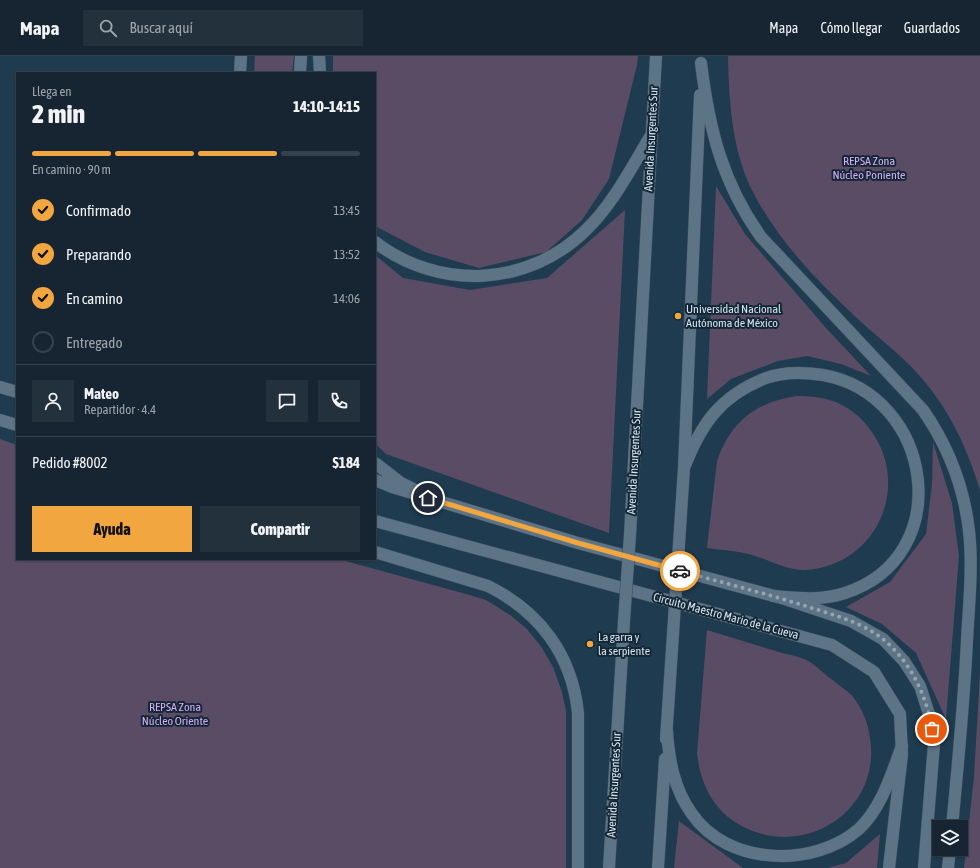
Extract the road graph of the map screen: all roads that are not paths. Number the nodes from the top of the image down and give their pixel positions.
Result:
1 (241, 56) edge
2 (301, 56) edge
3 (320, 56) edge
4 (656, 56) edge
5 (702, 60) edge
6 (240, 72) edge
7 (300, 72) edge
8 (320, 72) edge
9 (651, 135) junction
10 (376, 243) edge
11 (0, 387) edge
12 (16, 392) edge
13 (0, 420) edge
14 (16, 425) edge
15 (376, 464) edge
16 (684, 468) junction
17 (376, 480) edge
18 (440, 502) junction
19 (376, 521) edge
20 (376, 552) edge
21 (773, 596) junction
22 (667, 731) junction
23 (902, 746) junction
24 (953, 820) edge
25 (949, 856) edge
26 (578, 868) edge
27 (609, 868) edge
28 (658, 868) edge
29 (889, 868) edge
30 (924, 868) edge
31 (948, 868) edge

1 - 6 main road
2 - 7 main road
3 - 8 main road
4 - 9 main road, Avenida Insurgentes Sur
5 - 16 main road
5 - 24 main road
9 - 10 main road
9 - 27 main road, Avenida Insurgentes Sur, bridge
11 - 12 main road
13 - 14 main road
15 - 18 main road
16 - 21 main road
16 - 22 main road, bridge
17 - 18 main road
18 - 21 main road
19 - 23 main road, Circuito Maestro Mario de la Cueva
20 - 26 main road
21 - 30 main road
22 - 23 main road
22 - 28 main road
23 - 29 main road, Circuito Maestro Mario de la Cueva
25 - 31 main road

